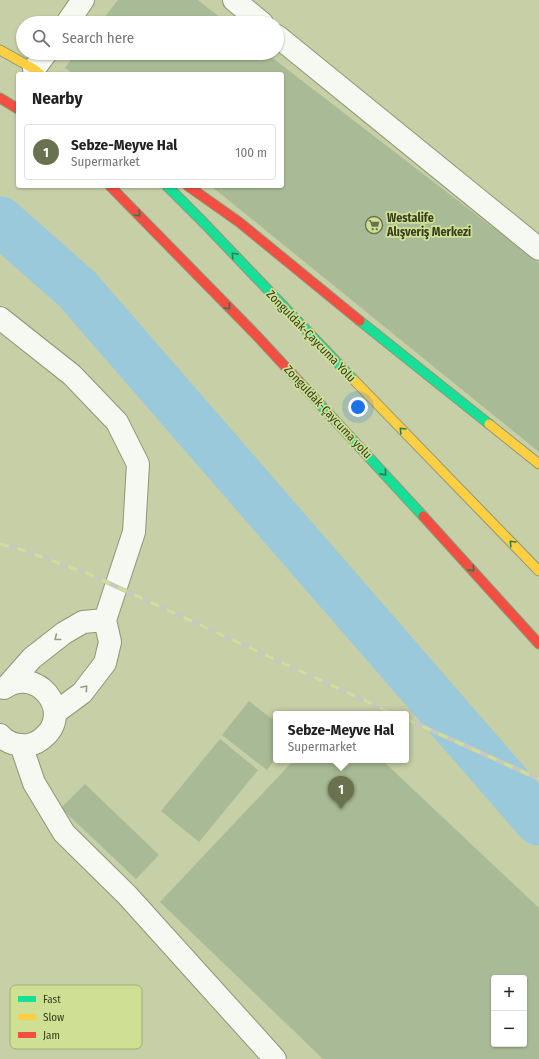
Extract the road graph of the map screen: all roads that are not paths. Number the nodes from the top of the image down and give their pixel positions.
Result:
1 (83, 0) edge
2 (234, 0) edge
3 (72, 16) edge
4 (253, 16) edge
5 (284, 42) edge
6 (0, 50) edge
7 (16, 56) edge
8 (27, 60) edge
9 (40, 65) edge
10 (0, 98) edge
11 (16, 108) edge
12 (112, 188) edge
13 (168, 188) edge
14 (191, 188) edge
15 (539, 249) edge
16 (0, 318) edge
17 (539, 464) edge
18 (539, 571) edge
19 (105, 620) junction
20 (539, 644) edge
21 (5, 688) edge
22 (55, 713) junction
23 (0, 735) edge
24 (21, 746) junction
25 (275, 1059) edge

1 - 3 street
2 - 4 street
5 - 15 street
6 - 7 main road
8 - 9 main road
10 - 11 main road
12 -> 20 main road, Zonguldak-Çaycuma yolu
18 -> 13 main road, Zonguldak-Çaycuma Yolu
14 - 17 main road
16 - 19 street
19 -> 21 street
22 -> 19 street
21 - 22 street
22 - 24 street
23 - 24 street
24 - 25 street

